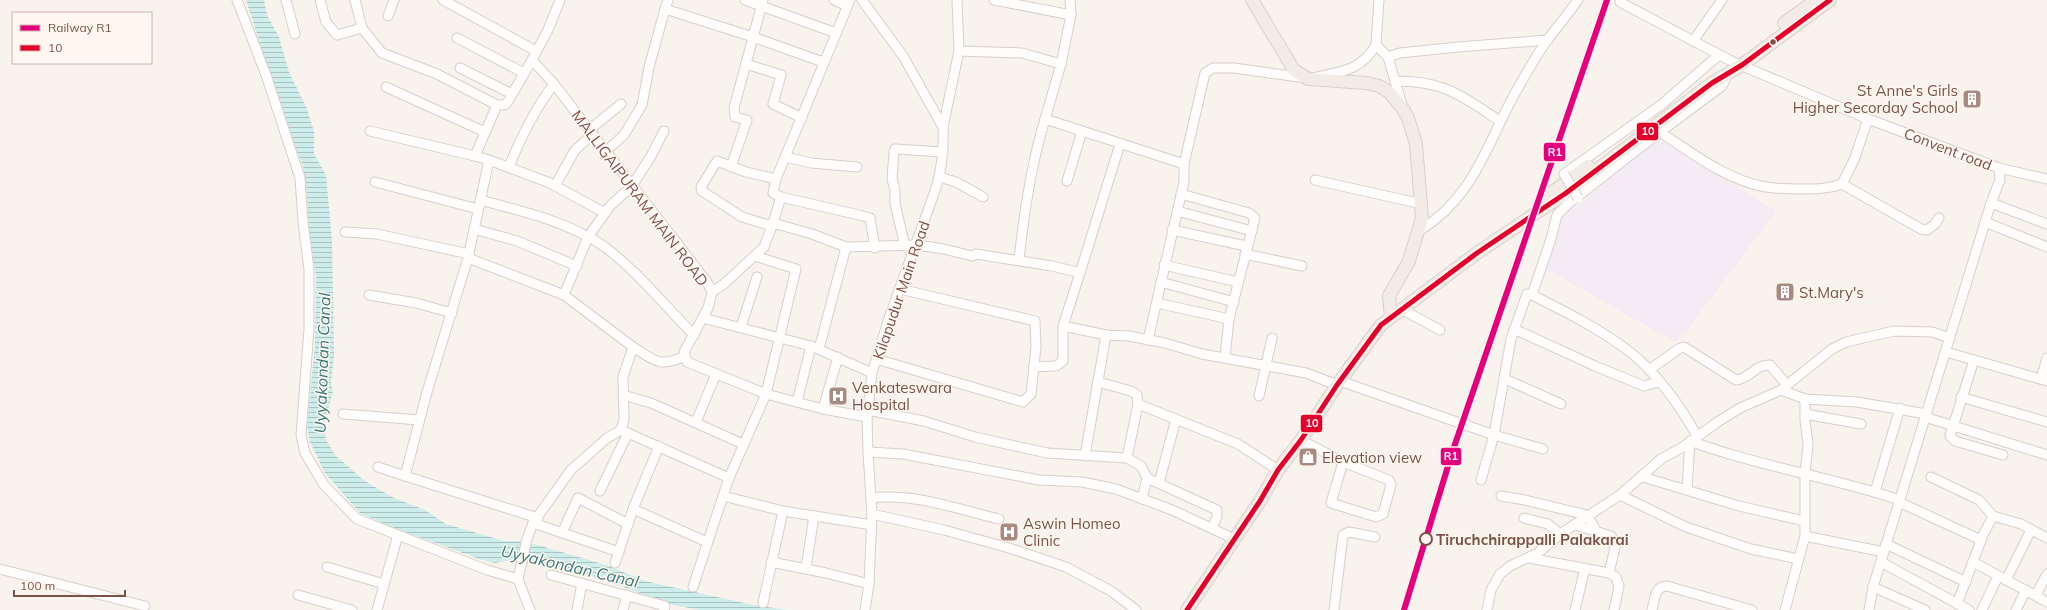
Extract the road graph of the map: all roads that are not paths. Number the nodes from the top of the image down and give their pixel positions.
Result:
1 (236, 0) edge
2 (286, 0) edge
3 (320, 0) edge
4 (355, 0) edge
5 (394, 0) edge
6 (443, 0) edge
7 (560, 0) edge
8 (745, 0) edge
9 (834, 0) edge
10 (862, 0) edge
11 (957, 0) edge
12 (994, 0) edge
13 (1070, 0) edge
14 (1252, 0) edge
15 (1379, 0) edge
16 (1578, 0) edge
17 (1710, 0) edge
18 (1816, 0) edge
19 (1830, 0) edge
20 (1621, 1) edge
21 (762, 3) edge
22 (849, 3) edge
23 (1720, 3) edge
24 (666, 4) edge
25 (1070, 15) junction
26 (388, 16) dead end
27 (362, 28) junction
28 (836, 33) junction
29 (295, 34) dead end
30 (753, 37) junction
31 (457, 38) dead end
32 (1548, 40) junction
33 (1693, 41) junction
34 (1376, 45) junction
35 (536, 51) junction
36 (959, 51) junction
37 (1720, 55) junction
38 (1388, 56) junction
39 (532, 60) junction
40 (823, 62) junction
41 (746, 64) junction
42 (1061, 64) junction
43 (1734, 67) junction
44 (460, 68) dead end
45 (524, 74) junction
46 (1308, 79) junction
47 (1395, 81) junction
48 (554, 84) junction
49 (386, 87) dead end
50 (512, 94) junction
51 (621, 104) dead end
52 (497, 105) junction
53 (1403, 109) junction
54 (802, 118) junction
55 (1868, 118) junction
56 (1045, 119) junction
57 (1500, 121) junction
58 (943, 127) junction
59 (370, 131) dead end
60 (664, 131) dead end
61 (1082, 131) junction
62 (484, 132) junction
63 (590, 132) junction
64 (1660, 132) junction
65 (1120, 144) junction
66 (605, 152) junction
67 (943, 152) junction
68 (475, 156) junction
69 (784, 157) junction
70 (489, 160) junction
71 (1184, 164) junction
72 (509, 167) junction
73 (731, 167) junction
74 (856, 167) dead end
75 (1999, 168) junction
76 (940, 176) junction
77 (776, 179) junction
78 (2047, 179) edge
79 (1315, 180) dead end
80 (1067, 181) dead end
81 (375, 182) dead end
82 (1842, 184) junction
83 (555, 186) junction
84 (632, 186) junction
85 (1181, 194) junction
86 (781, 197) junction
87 (983, 197) dead end
88 (1578, 198) junction
89 (1991, 203) junction
90 (479, 204) junction
91 (1422, 204) junction
92 (1177, 210) junction
93 (605, 214) junction
94 (1939, 218) dead end
95 (1985, 222) junction
96 (773, 224) junction
97 (2047, 224) edge
98 (474, 229) junction
99 (1172, 230) junction
100 (1252, 231) junction
101 (1419, 231) junction
102 (345, 232) dead end
103 (588, 237) junction
104 (916, 245) junction
105 (905, 246) junction
106 (2047, 247) edge
107 (846, 248) junction
108 (875, 248) junction
109 (1246, 250) junction
110 (468, 256) junction
111 (755, 256) junction
112 (1019, 260) junction
113 (1164, 265) junction
114 (577, 266) junction
115 (1302, 266) dead end
116 (1080, 273) junction
117 (757, 277) dead end
118 (1161, 282) junction
119 (1238, 282) junction
120 (900, 289) junction
121 (712, 292) junction
122 (369, 295) dead end
123 (564, 295) junction
124 (1532, 295) junction
125 (1234, 302) junction
126 (1157, 303) junction
127 (1401, 309) junction
128 (452, 313) junction
129 (1391, 317) junction
130 (703, 318) junction
131 (1229, 319) junction
132 (1064, 326) junction
133 (741, 327) junction
134 (1514, 328) junction
135 (1440, 330) dead end
136 (1106, 334) junction
137 (694, 335) junction
138 (780, 337) junction
139 (1272, 338) dead end
140 (1950, 338) junction
141 (1148, 340) junction
142 (633, 347) junction
143 (815, 347) junction
144 (1946, 352) junction
145 (685, 356) junction
146 (838, 356) junction
147 (1225, 357) junction
148 (2047, 358) edge
149 (876, 359) junction
150 (1974, 360) junction
151 (1265, 365) junction
152 (1034, 367) junction
153 (1649, 370) junction
154 (872, 373) junction
155 (716, 374) junction
156 (1505, 379) junction
157 (2044, 380) edge
158 (1098, 382) junction
159 (1658, 382) junction
160 (1338, 383) junction
161 (1784, 388) junction
162 (766, 394) junction
163 (623, 395) junction
164 (1259, 396) dead end
165 (1961, 397) junction
166 (1805, 399) junction
167 (796, 402) junction
168 (1138, 404) junction
169 (1560, 404) dead end
170 (1900, 408) junction
171 (823, 409) junction
172 (868, 413) junction
173 (343, 414) dead end
174 (1805, 414) junction
175 (1926, 415) junction
176 (1176, 419) junction
177 (419, 420) junction
178 (696, 422) junction
179 (2047, 422) edge
180 (1861, 424) dead end
181 (1953, 426) junction
182 (624, 432) junction
183 (1494, 435) junction
184 (1694, 438) junction
185 (1301, 440) junction
186 (743, 444) junction
187 (659, 446) junction
188 (1544, 449) dead end
189 (868, 452) junction
190 (2003, 455) dead end
191 (2047, 455) edge
192 (1085, 456) junction
193 (1127, 458) junction
194 (1343, 462) junction
195 (378, 467) dead end
196 (1278, 470) junction
197 (1805, 473) junction
198 (405, 476) junction
199 (1643, 477) junction
200 (1931, 477) dead end
201 (729, 478) junction
202 (1147, 478) junction
203 (1481, 480) dead end
204 (1159, 483) junction
205 (1687, 489) junction
206 (600, 491) dead end
207 (1875, 492) junction
208 (1620, 495) junction
209 (722, 496) junction
210 (1501, 496) dead end
211 (871, 498) junction
212 (1142, 499) junction
213 (1900, 501) junction
214 (633, 509) junction
215 (783, 511) junction
216 (872, 514) junction
217 (1587, 515) junction
218 (814, 516) junction
219 (1993, 516) junction
220 (1524, 518) dead end
221 (999, 519) dead end
222 (536, 520) junction
223 (1804, 521) junction
224 (628, 524) junction
225 (872, 525) junction
226 (1575, 525) junction
227 (1212, 528) junction
228 (2031, 530) junction
229 (1597, 532) junction
230 (562, 533) junction
231 (1560, 534) junction
232 (398, 535) junction
233 (1228, 536) dead end
234 (1805, 536) junction
235 (1375, 538) dead end
236 (2047, 538) edge
237 (1981, 540) junction
238 (707, 542) junction
239 (1885, 548) junction
240 (619, 552) junction
241 (1529, 558) junction
242 (1798, 559) junction
243 (771, 562) junction
244 (1881, 562) junction
245 (1973, 562) junction
246 (615, 564) dead end
247 (327, 567) dead end
248 (806, 568) junction
249 (1585, 568) junction
250 (0, 569) edge
251 (1609, 573) junction
252 (2047, 574) edge
253 (551, 575) dead end
254 (2002, 578) junction
255 (518, 579) junction
256 (1966, 582) junction
257 (582, 583) junction
258 (384, 584) junction
259 (869, 584) junction
260 (693, 587) dead end
261 (1873, 587) junction
262 (2026, 590) junction
263 (298, 595) dead end
264 (627, 595) junction
265 (2036, 596) junction
266 (2047, 602) edge
267 (763, 603) dead end
268 (145, 606) dead end
269 (1959, 606) edge
270 (865, 607) edge
271 (352, 610) edge
272 (377, 610) edge
273 (530, 610) edge
274 (577, 610) edge
275 (623, 610) edge
276 (664, 610) edge
277 (1136, 610) edge
278 (1187, 610) edge
279 (1334, 610) edge
280 (1487, 610) edge
281 (1575, 610) edge
282 (1614, 610) edge
283 (1652, 610) edge
284 (1752, 610) edge
285 (1786, 610) edge
286 (1869, 610) edge
287 (1925, 610) edge
288 (1969, 610) edge
289 (1982, 610) edge
290 (2016, 610) edge

1 - 232 street
2 - 29 street
3 - 27 street
4 - 27 street
5 - 26 street
6 - 35 street
7 - 35 street
8 - 21 street
9 - 22 street
10 - 58 street, Kilapudur Main Road
11 - 36 street
12 - 25 street
13 - 25 street
14 - 46 main road
15 - 34 street
16 - 32 street
17 - 23 street
18 - 43 main road
19 - 43 main road
20 - 33 street, Convent road
21 - 28 street
21 - 30 street
22 - 28 street
23 - 33 street
24 - 30 street
24 - 66 street
25 - 42 street
27 - 52 street
28 - 40 street
30 - 40 street
30 - 41 street
31 - 45 street
32 - 38 street
32 - 57 street
33 - 37 street, Convent road
34 - 38 street
34 - 46 street
35 - 39 street
36 - 42 street
36 - 58 street
37 - 43 street, Convent road
37 - 88 street, bridge
38 - 47 street
39 - 45 street
39 - 48 street, MALLIGAIPURAM MAIN ROAD
40 - 54 street
41 - 54 street
41 - 73 street
42 - 56 street
43 - 55 street, Convent road
43 - 64 street
43 - 127 main road
43 - 129 main road
44 - 50 street
45 - 50 street
46 - 53 main road
46 - 71 street
47 - 53 street
47 - 57 street
48 - 63 street, MALLIGAIPURAM MAIN ROAD
48 - 72 street
49 - 62 street
50 - 52 street
51 - 63 street
52 - 62 street
53 - 91 main road
54 - 69 street
55 - 75 street, Convent road
55 - 82 street
56 - 61 street
56 - 112 street
57 - 101 street
58 - 67 street, Kilapudur Main Road
59 - 68 street
60 - 84 street
61 - 65 street
61 - 80 street
62 - 68 street
63 - 66 street, MALLIGAIPURAM MAIN ROAD
63 - 83 street
64 - 82 street
64 - 88 street
65 - 71 street
65 - 116 street
66 - 84 street, MALLIGAIPURAM MAIN ROAD
67 - 76 street, Kilapudur Main Road
67 - 105 street
68 - 70 street
69 - 74 street
69 - 77 street
70 - 72 street
70 - 90 street
71 - 85 street
72 - 83 street
73 - 77 street
73 - 96 street
75 - 78 street, Convent road
75 - 89 street
76 - 87 street
76 - 104 street, Kilapudur Main Road
77 - 86 street
79 - 91 street
81 - 90 street
82 - 94 street
83 - 93 street
84 - 93 street
84 - 121 street, MALLIGAIPURAM MAIN ROAD
85 - 92 street
85 - 100 street
86 - 96 street
86 - 108 street
88 - 124 street
89 - 95 street
89 - 97 street
90 - 98 street
90 - 103 street
91 - 101 main road
92 - 99 street
92 - 100 street
93 - 103 street
95 - 106 street
95 - 140 street
96 - 107 street
96 - 111 street
98 - 110 street
98 - 114 street
99 - 109 street
99 - 113 street
100 - 109 street
101 - 129 main road
102 - 110 street
103 - 114 street
103 - 137 street
104 - 105 street
104 - 112 street
104 - 120 street, Kilapudur Main Road
105 - 108 street
107 - 108 street
107 - 143 street
109 - 115 street
109 - 119 street
110 - 123 street
110 - 128 street
111 - 121 street
111 - 138 street
112 - 116 street
113 - 118 street
113 - 119 street
114 - 123 street
116 - 132 street
117 - 133 street
118 - 125 street
118 - 126 street
119 - 125 street
120 - 149 street, Kilapudur Main Road
120 - 152 street
121 - 130 street, MALLIGAIPURAM MAIN ROAD
122 - 128 street
123 - 142 street
124 - 134 street
124 - 153 street
125 - 131 street
126 - 131 street
126 - 141 street
127 - 129 main road
127 - 135 street
128 - 177 street
129 - 160 main road
130 - 133 street
130 - 137 street, MALLIGAIPURAM MAIN ROAD
131 - 147 street
132 - 136 street
132 - 152 street
133 - 138 street
134 - 156 street
134 - 159 street
136 - 141 street
136 - 158 street
137 - 145 street, MALLIGAIPURAM MAIN ROAD
138 - 143 street
138 - 162 street
139 - 151 street
140 - 144 street
140 - 161 street
141 - 147 street
142 - 145 street
142 - 163 street
143 - 146 street
143 - 167 street
144 - 150 street
144 - 175 street
145 - 155 street
146 - 154 street
146 - 171 street
147 - 151 street
148 - 157 street
149 - 152 street
149 - 154 street, Kilapudur Main Road
150 - 157 street
150 - 165 street
151 - 160 street
151 - 164 street
153 - 159 street
153 - 161 street
154 - 172 street, Kilapudur Main Road
155 - 162 street
155 - 178 street
156 - 169 street
156 - 183 street
158 - 168 street
158 - 192 street
159 - 184 street
160 - 183 street
160 - 185 main road
161 - 166 street
161 - 184 street
162 - 167 street
162 - 186 street
163 - 178 street
163 - 182 street
165 - 179 street
165 - 181 street
166 - 170 street
166 - 174 street
167 - 171 street
168 - 176 street
168 - 193 street
170 - 175 street
170 - 207 street
171 - 172 street
172 - 189 street, Kilapudur Main Road
172 - 192 street
173 - 177 street
174 - 180 street
174 - 197 street
175 - 181 street
175 - 213 street
176 - 196 street
176 - 204 street
177 - 198 street
178 - 186 street
181 - 190 street
181 - 191 street
182 - 187 street
182 - 206 street
182 - 222 street
183 - 188 street
183 - 203 street
184 - 197 street
184 - 199 street
184 - 205 street
185 - 194 street
185 - 196 main road
186 - 201 street
187 - 201 street
187 - 214 street
189 - 211 street, Kilapudur Main Road
189 - 212 street
192 - 193 street
193 - 202 street
194 - 194 street
195 - 198 street
196 - 278 main road
197 - 207 street
197 - 223 street
198 - 222 street
199 - 205 street
199 - 208 street
200 - 219 street
201 - 209 street
202 - 204 street
202 - 212 street
204 - 227 street
205 - 223 street
207 - 213 street
208 - 217 street
208 - 242 street
209 - 215 street
209 - 238 street
210 - 217 street
211 - 216 street, Kilapudur Main Road
211 - 221 street
212 - 227 street
213 - 237 street
213 - 239 street
214 - 224 street
214 - 238 street
215 - 218 street
215 - 243 street
216 - 225 street, Kilapudur Main Road
216 - 277 street
217 - 226 street
217 - 229 street
218 - 225 street
218 - 248 street
219 - 228 street
219 - 237 street
220 - 231 street
222 - 230 street
222 - 255 street
223 - 234 street
224 - 230 street
224 - 240 street
225 - 259 street, Kilapudur Main Road
226 - 229 street
226 - 231 street
227 - 233 street
228 - 236 street
228 - 254 street
229 - 251 street
230 - 240 street
231 - 241 street
232 - 255 street
232 - 258 street
234 - 239 street
234 - 242 street
235 - 279 street
237 - 245 street
238 - 260 street
239 - 244 street
239 - 256 street
240 - 246 street
241 - 249 street
241 - 280 street
242 - 285 street
243 - 248 street
243 - 267 street
244 - 261 street
244 - 269 street
245 - 254 street
245 - 256 street
247 - 258 street
248 - 259 street
249 - 251 street
249 - 281 street
250 - 268 street
251 - 282 street
252 - 265 street
253 - 257 street
254 - 262 street
254 - 289 street
255 - 273 street
256 - 269 street
257 - 264 street
257 - 274 street
258 - 272 street
259 - 270 street, Kilapudur Main Road
261 - 286 street
261 - 287 street
262 - 265 street
262 - 290 street
263 - 271 street
264 - 275 street
264 - 276 street
265 - 266 street
269 - 288 street
283 - 284 street

